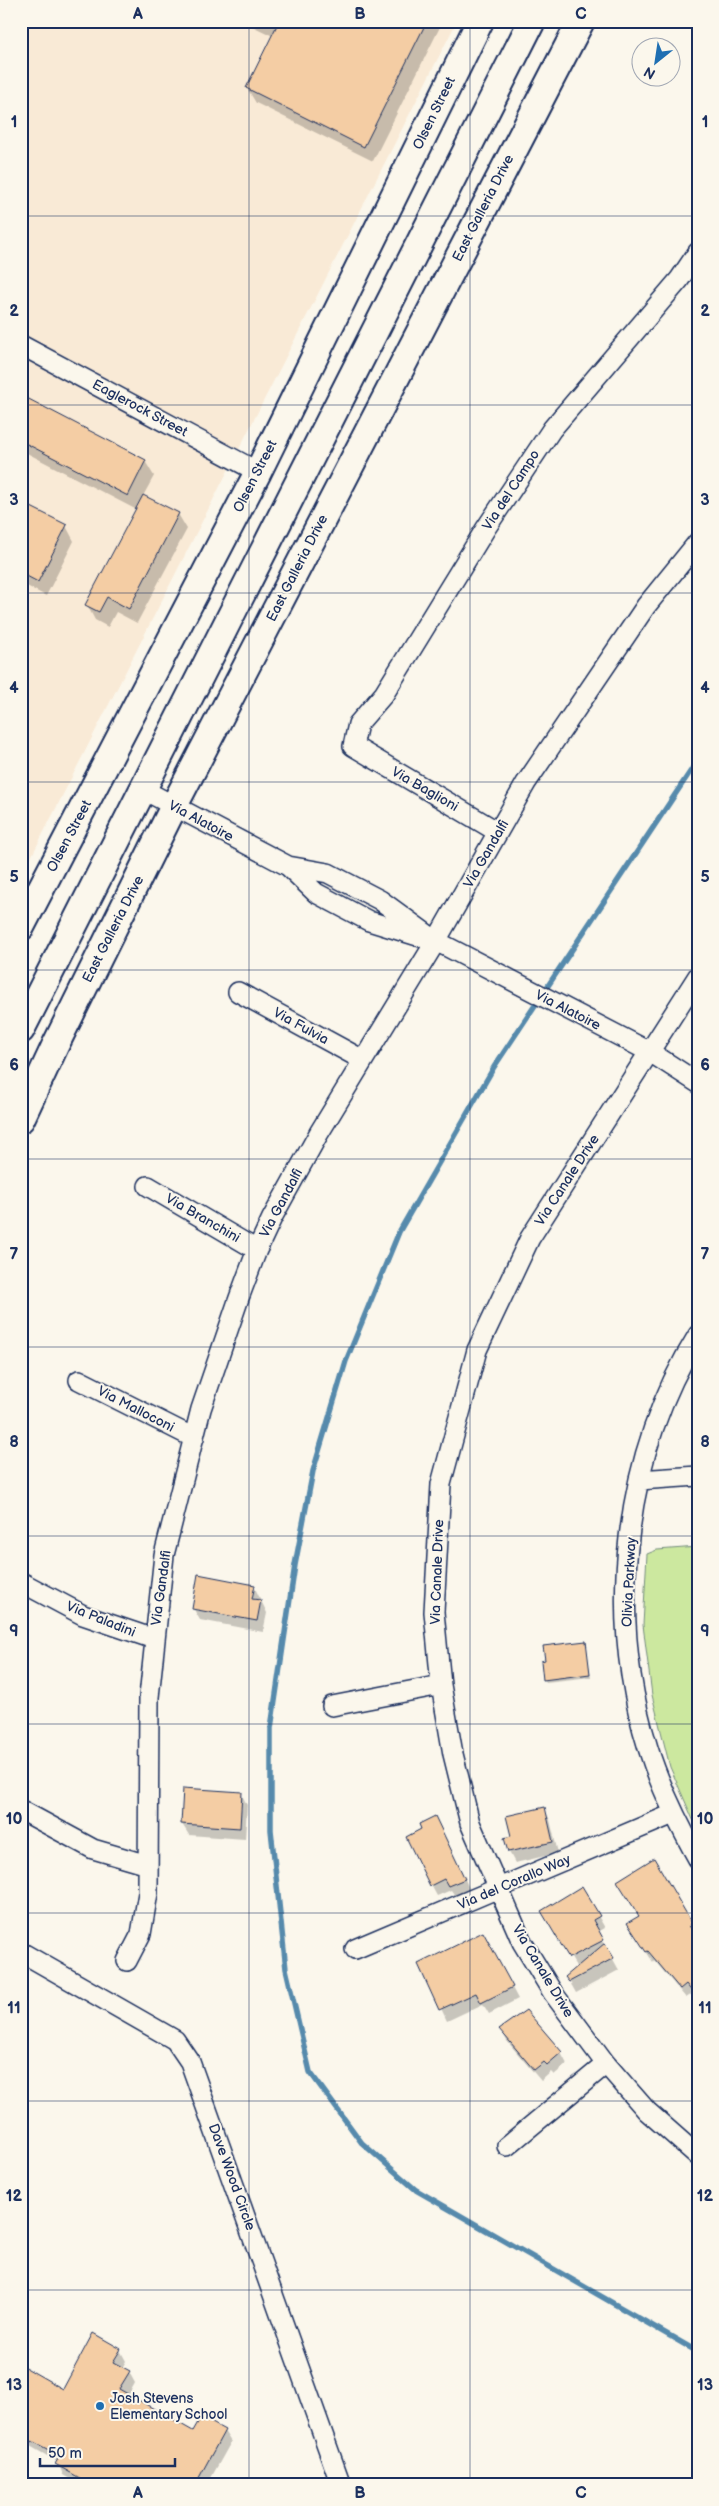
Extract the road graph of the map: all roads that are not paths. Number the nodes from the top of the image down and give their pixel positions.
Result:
1 (480, 21) edge
2 (532, 21) edge
3 (581, 21) edge
4 (698, 252) edge
5 (21, 345) edge
6 (258, 472) junction
7 (698, 542) edge
8 (353, 746) joint
9 (142, 789) junction
10 (174, 806) junction
11 (498, 832) junction
12 (21, 926) edge
13 (436, 942) junction
14 (698, 976) edge
15 (238, 992) dead end
16 (21, 1030) edge
17 (650, 1052) junction
18 (363, 1060) junction
19 (698, 1083) edge
20 (21, 1119) edge
21 (148, 1186) dead end
22 (257, 1250) junction
23 (698, 1335) edge
24 (79, 1380) dead end
25 (194, 1438) junction
26 (698, 1476) edge
27 (639, 1480) junction
28 (21, 1582) edge
29 (154, 1639) junction
30 (441, 1685) junction
31 (332, 1706) dead end
32 (21, 1810) edge
33 (673, 1814) junction
34 (698, 1859) edge
35 (148, 1865) junction
36 (498, 1890) junction
37 (355, 1949) dead end
38 (21, 1952) edge
39 (127, 1961) dead end
40 (606, 2064) junction
41 (507, 2146) dead end
42 (698, 2156) edge
43 (341, 2485) edge

1 - 6 main road, Olsen Street
2 - 9 main road
3 - 10 main road, East Galleria Drive
4 - 8 street, Via del Campo
5 - 6 street, Eaglerock Street
6 - 12 main road, Olsen Street
7 - 11 street, Via Gandalfi
8 - 11 street, Via Baglioni
9 - 10 street, Via Alatoire
9 - 16 main road
10 - 13 street, Via Alatoire
10 - 20 main road, East Galleria Drive
11 - 13 street, Via Gandalfi
13 - 17 street, Via Alatoire
13 - 18 street, Via Gandalfi
14 - 17 street, Via Canale Drive
15 - 18 street, Via Fulvia
17 - 19 street, Via Alatoire
17 - 30 street, Via Canale Drive
18 - 22 street, Via Gandalfi
21 - 22 street, Via Branchini
22 - 25 street, Via Gandalfi
23 - 27 street, Olivia Parkway
24 - 25 street, Via Malloconi
25 - 29 street, Via Gandalfi
26 - 27 street
27 - 33 street, Olivia Parkway
28 - 29 street, Via Paladini
29 - 35 street, Via Gandalfi
30 - 31 street
30 - 36 street, Via Canale Drive
32 - 35 street
33 - 34 street, Olivia Parkway
33 - 36 street, Via del Corallo Way
35 - 39 street, Via Gandalfi
36 - 37 street, Via del Corallo Way
36 - 40 street, Via Canale Drive
38 - 43 street, Dave Wood Circle
40 - 41 street
40 - 42 street, Via Canale Drive

